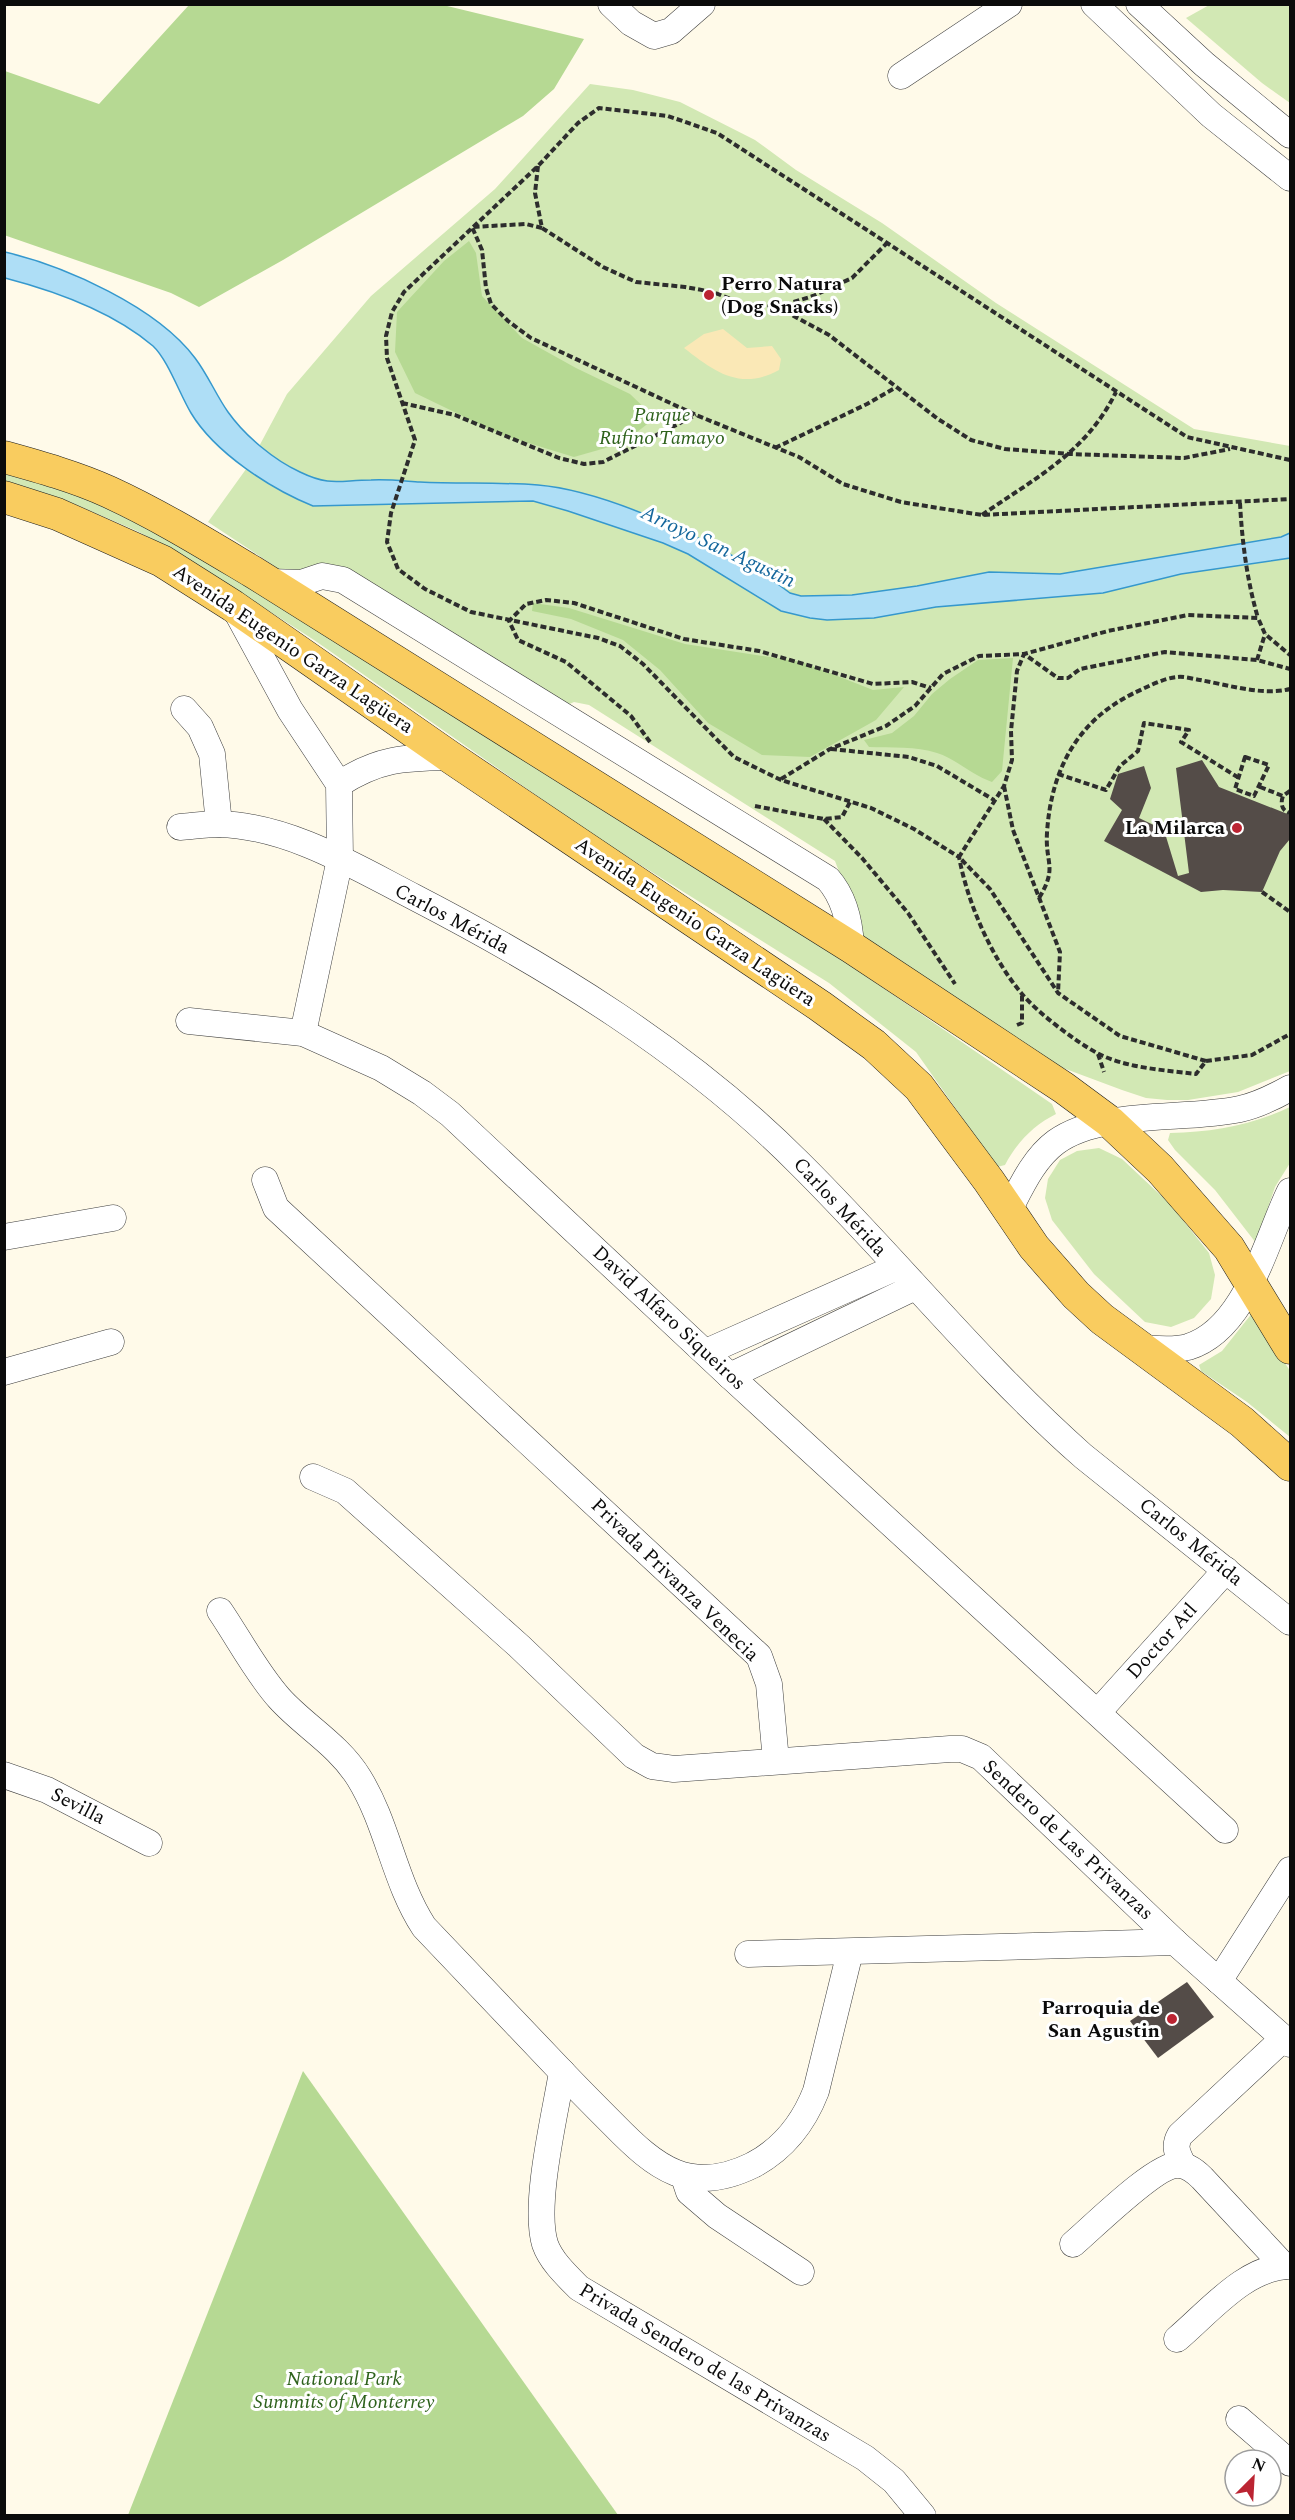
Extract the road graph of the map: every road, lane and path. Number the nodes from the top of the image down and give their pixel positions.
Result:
1 (611, 4) edge
2 (702, 4) edge
3 (1009, 4) edge
4 (1094, 4) edge
5 (1139, 4) edge
6 (901, 76) dead end
7 (1290, 135) edge
8 (538, 166) junction
9 (1290, 178) edge
10 (472, 227) junction
11 (542, 228) junction
12 (887, 243) junction
13 (777, 307) junction
14 (895, 388) junction
15 (1116, 392) junction
16 (402, 403) junction
17 (696, 415) junction
18 (775, 448) junction
19 (1234, 448) junction
20 (1070, 454) junction
21 (4, 457) edge
22 (1290, 460) edge
23 (4, 497) edge
24 (1290, 499) edge
25 (1240, 503) junction
26 (982, 515) junction
27 (269, 582) junction
28 (233, 606) junction
29 (1258, 618) junction
30 (509, 621) junction
31 (1265, 634) junction
32 (1024, 654) junction
33 (1290, 655) edge
34 (1257, 660) junction
35 (1290, 669) edge
36 (931, 688) junction
37 (1290, 688) edge
38 (184, 709) dead end
39 (830, 749) junction
40 (450, 757) junction
41 (652, 769) junction
42 (1058, 774) junction
43 (1239, 778) junction
44 (781, 780) junction
45 (339, 784) junction
46 (1004, 786) junction
47 (1260, 786) junction
48 (1290, 791) edge
49 (1283, 796) junction
50 (994, 800) junction
51 (850, 802) junction
52 (1290, 813) edge
53 (728, 817) junction
54 (824, 819) junction
55 (219, 824) junction
56 (180, 827) dead end
57 (959, 857) junction
58 (340, 859) junction
59 (1262, 892) dead end
60 (1039, 898) junction
61 (1290, 912) edge
62 (851, 947) junction
63 (957, 987) dead end
64 (1058, 993) junction
65 (1022, 994) junction
66 (1010, 1020) dead end
67 (189, 1021) dead end
68 (303, 1033) junction
69 (1290, 1034) edge
70 (1097, 1053) junction
71 (1206, 1061) junction
72 (1104, 1072) dead end
73 (1290, 1088) edge
74 (1110, 1122) junction
75 (265, 1180) dead end
76 (1290, 1191) edge
77 (1009, 1210) junction
78 (112, 1218) dead end
79 (4, 1238) edge
80 (897, 1267) junction
81 (1251, 1281) junction
82 (915, 1287) junction
83 (111, 1342) dead end
84 (1142, 1348) junction
85 (1290, 1348) edge
86 (706, 1352) junction
87 (4, 1372) edge
88 (730, 1376) junction
89 (1290, 1465) edge
90 (313, 1477) dead end
91 (1226, 1569) junction
92 (220, 1611) dead end
93 (1290, 1622) edge
94 (1098, 1712) junction
95 (776, 1761) junction
96 (4, 1775) edge
97 (1225, 1830) dead end
98 (149, 1843) dead end
99 (1290, 1870) edge
100 (1175, 1942) junction
101 (850, 1952) junction
102 (748, 1954) dead end
103 (1219, 1981) junction
104 (1287, 2041) edge
105 (562, 2072) junction
106 (1183, 2165) junction
107 (684, 2176) junction
108 (1073, 2244) dead end
109 (1287, 2266) edge
110 (801, 2272) dead end
111 (1178, 2339) dead end
112 (1239, 2419) dead end
113 (1290, 2463) edge
114 (923, 2516) edge

1 - 2 street
3 - 6 street
4 - 9 street
5 - 7 street
8 - 10 path
8 - 11 path
8 - 12 path
10 - 11 path
10 - 16 path
10 - 17 path
11 - 13 path
12 - 13 path
12 - 15 path
13 - 14 path
14 - 18 path
14 - 20 path
15 - 19 path
15 - 20 path
16 - 17 path
16 - 30 path
17 - 18 path
18 - 26 path
19 - 20 path
19 - 22 path
20 - 26 path
21 - 27 main road, Avenida Eugenio Garza Lagüera
23 - 28 main road, Avenida Eugenio Garza Lagüera
24 - 25 path
25 - 26 path
25 - 29 path
27 - 41 street
27 - 62 main road, Avenida Eugenio Garza Lagüera
28 - 40 main road, Avenida Eugenio Garza Lagüera
28 - 45 street
29 - 31 path
29 - 32 path
30 - 36 path
30 - 41 path
30 - 44 path
31 - 33 path
31 - 34 path
32 - 34 path
32 - 36 path
32 - 46 path
34 - 35 path
36 - 39 path
37 - 42 path
38 - 55 street
39 - 44 path
39 - 50 path
40 - 45 street
40 - 77 main road, Avenida Eugenio Garza Lagüera
41 - 53 street
42 - 43 path
42 - 60 path
43 - 47 path
43 - 47 path
44 - 51 path
45 - 58 street
46 - 50 path
46 - 60 path
47 - 49 path
48 - 49 path
49 - 52 path
50 - 57 path
51 - 54 path
51 - 57 path
53 - 54 path
53 - 62 street
54 - 63 path
55 - 56 street, Carlos Mérida
55 - 58 street, Carlos Mérida
57 - 64 path
57 - 65 path
58 - 68 street
58 - 80 street, Carlos Mérida
59 - 61 path
60 - 64 path
62 - 74 main road, Avenida Eugenio Garza Lagüera
64 - 71 path
65 - 66 path
65 - 70 path
67 - 68 street, David Alfaro Siqueiros
68 - 86 street, David Alfaro Siqueiros
69 - 71 path
70 - 71 path
70 - 72 path
73 - 74 street
74 - 77 street
74 - 81 main road, Avenida Eugenio Garza Lagüera
75 - 95 street, Privada Privanza Venecia
76 - 81 street
77 - 84 main road, Avenida Eugenio Garza Lagüera
78 - 79 street
80 - 82 street, Carlos Mérida
80 - 86 street
81 - 84 street
81 - 85 main road, Avenida Eugenio Garza Lagüera
82 - 88 street
82 - 91 street, Carlos Mérida
83 - 87 street
84 - 89 main road, Avenida Eugenio Garza Lagüera
86 - 88 street, David Alfaro Siqueiros
88 - 94 street, David Alfaro Siqueiros
90 - 95 street
91 - 93 street, Carlos Mérida
91 - 94 street, Doctor Atl
92 - 105 street
94 - 97 street, David Alfaro Siqueiros
95 - 100 street, Sendero de Las Privanzas
96 - 98 street, Sevilla
99 - 103 street
100 - 101 street, Sendero de Las Privanzas
100 - 103 street, Sendero de Las Privanzas
101 - 102 street, Sendero de Las Privanzas
101 - 107 street
103 - 104 street, Sendero de Las Privanzas
104 - 106 street
105 - 107 street
105 - 114 street, Privada Sendero de las Privanzas
106 - 108 street
106 - 109 street
107 - 110 street
109 - 111 street
112 - 113 street

